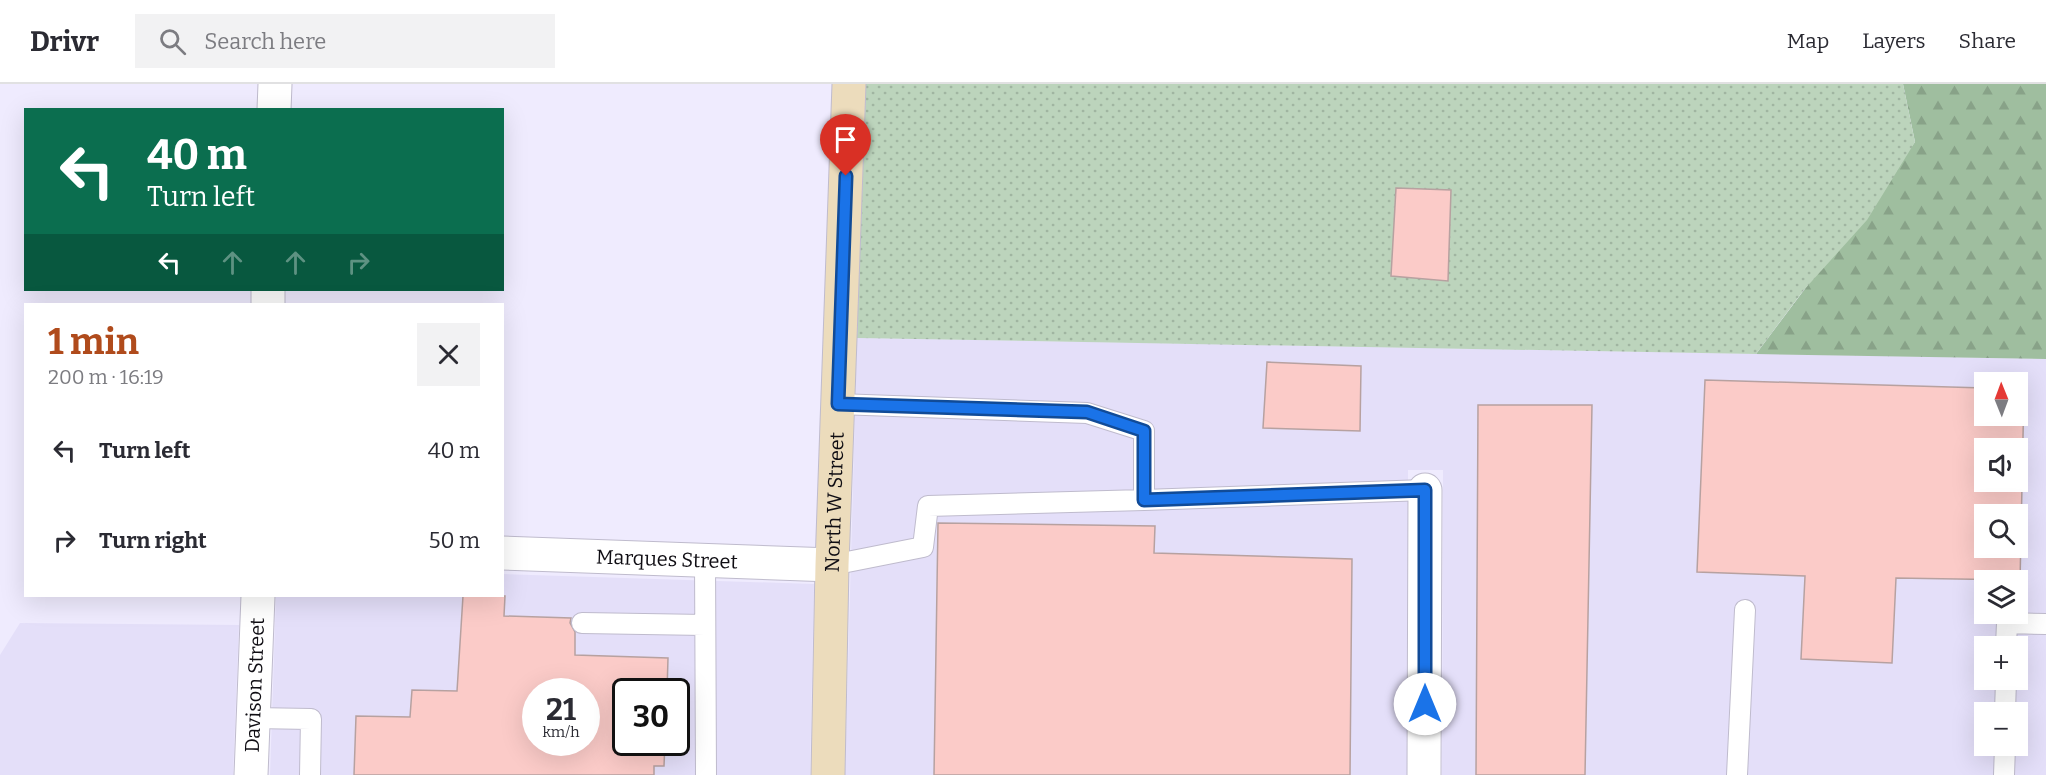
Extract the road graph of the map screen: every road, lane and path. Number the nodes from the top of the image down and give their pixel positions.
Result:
1 (275, 84) edge
2 (849, 84) edge
3 (274, 108) edge
4 (838, 404) junction
5 (1425, 490) joint
6 (1144, 500) junction
7 (504, 553) edge
8 (705, 560) junction
9 (832, 565) junction
10 (258, 597) edge
11 (1745, 610) dead end
12 (582, 623) dead end
13 (2046, 624) edge
14 (705, 625) junction
15 (2006, 636) edge
16 (253, 717) junction
17 (2005, 756) edge
18 (251, 775) edge
19 (310, 775) edge
20 (706, 775) edge
21 (828, 775) edge
22 (1424, 775) edge
23 (1737, 775) edge
24 (2004, 775) edge

1 - 3 street
2 - 4 main road, North W Street
4 - 6 lane
4 - 9 main road, North W Street
5 - 6 lane
5 - 22 street
6 - 9 lane
7 - 8 street, Marques Street
8 - 9 street, Marques Street
8 - 14 lane
9 - 21 main road, North W Street
10 - 16 street, Davison Street
11 - 23 lane
12 - 14 lane
13 - 15 lane
14 - 20 lane
16 - 18 street, Davison Street
16 - 19 lane
17 - 24 lane

